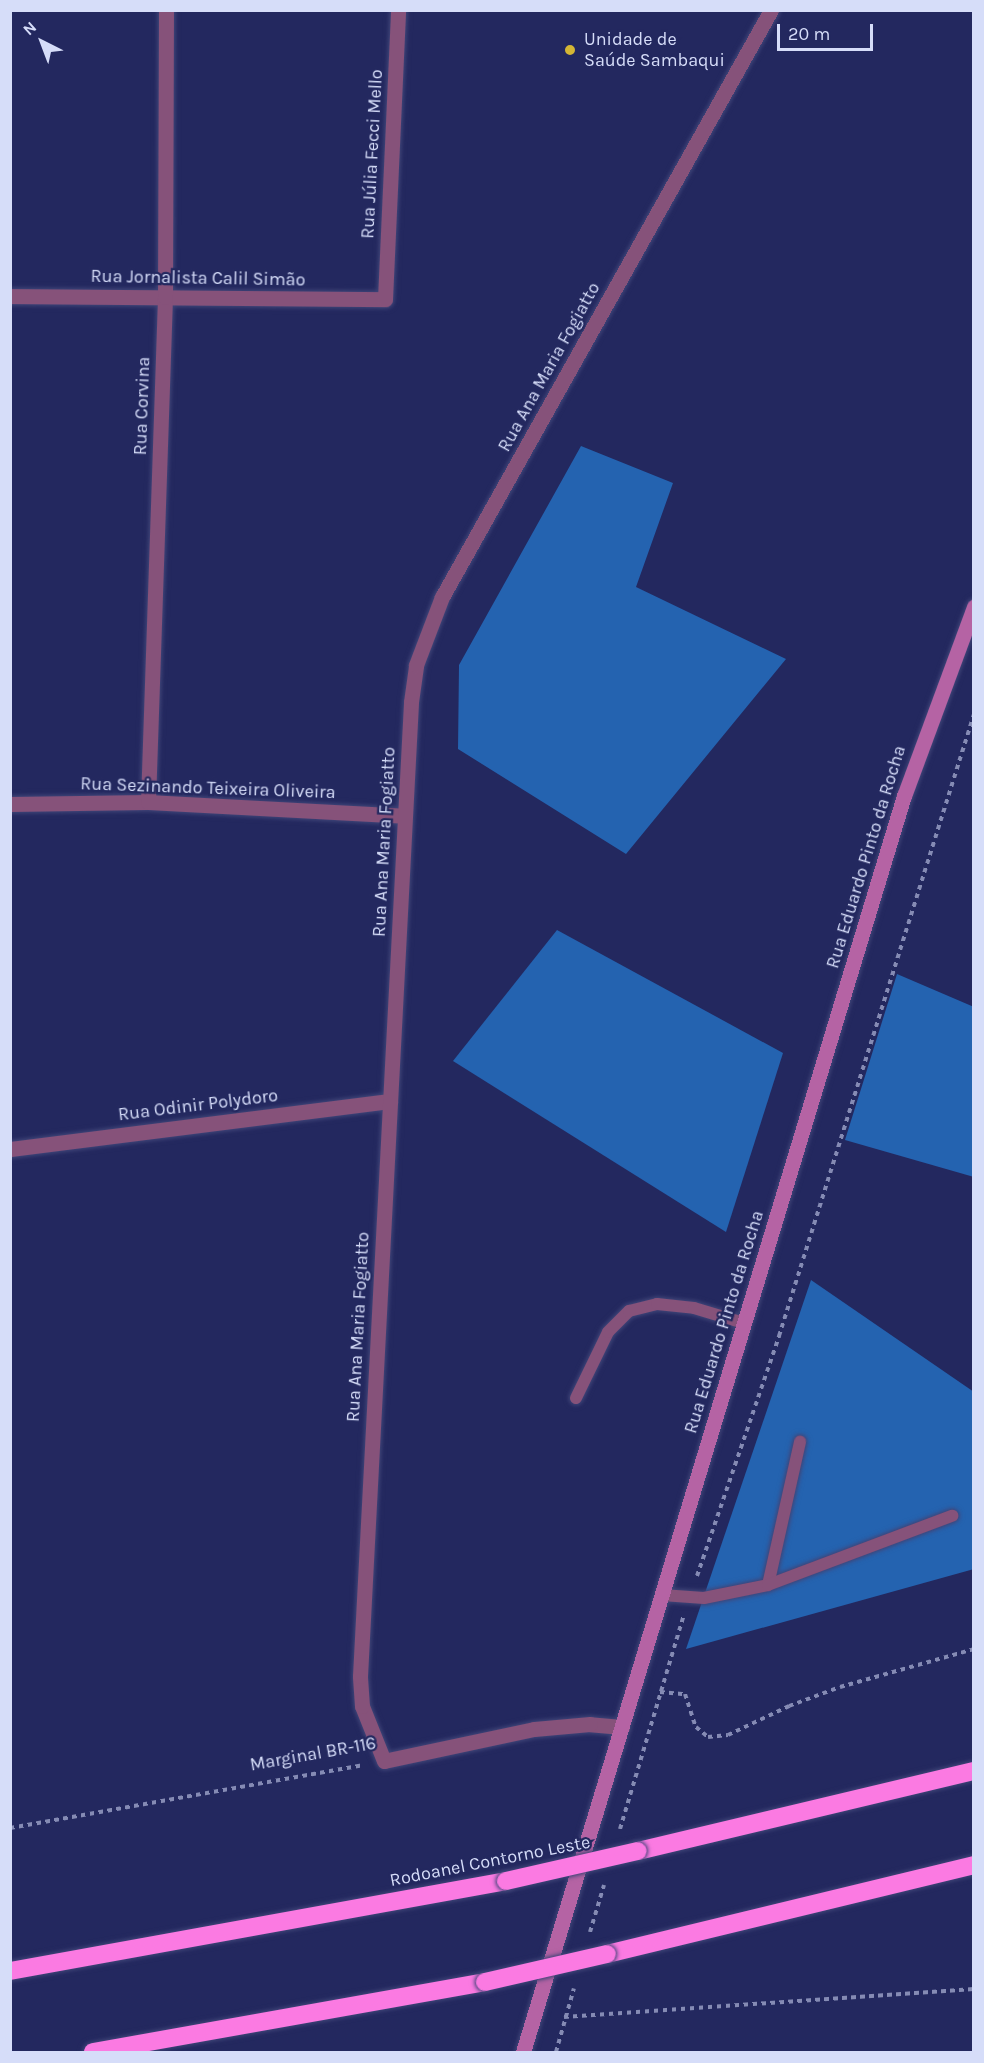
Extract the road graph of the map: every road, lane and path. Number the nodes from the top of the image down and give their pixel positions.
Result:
1 (166, 10) edge
2 (398, 10) edge
3 (771, 10) edge
4 (10, 296) edge
5 (165, 297) junction
6 (385, 299) joint
7 (974, 607) edge
8 (974, 714) edge
9 (148, 802) junction
10 (10, 804) edge
11 (404, 816) junction
12 (390, 1101) junction
13 (10, 1149) edge
14 (744, 1323) junction
15 (576, 1398) dead end
16 (800, 1442) dead end
17 (952, 1515) dead end
18 (768, 1586) junction
19 (662, 1595) junction
20 (689, 1597) junction
21 (974, 1649) edge
22 (661, 1691) junction
23 (653, 1698) dead end
24 (622, 1727) junction
25 (384, 1761) junction
26 (974, 1771) edge
27 (10, 1827) edge
28 (618, 1838) dead end
29 (974, 1865) edge
30 (605, 1882) dead end
31 (588, 1939) dead end
32 (10, 1971) edge
33 (575, 1984) dead end
34 (974, 1989) edge
35 (565, 2017) junction
36 (534, 2018) junction
37 (93, 2052) edge
38 (523, 2052) edge
39 (556, 2052) edge

1 - 5 street, Rua Corvina
2 - 6 street, Rua Júlia Fecci Mello
3 - 11 street, Rua Ana Maria Fogiatto
4 - 5 street, Rua Jornalista Calil Simão
5 - 6 street, Rua Jornalista Calil Simão
5 - 9 street, Rua Corvina
7 - 14 main road, Rua Eduardo Pinto da Rocha
8 - 20 path
9 - 10 street, Rua Sezinando Teixeira Oliveira
9 - 11 street, Rua Sezinando Teixeira Oliveira
11 - 12 street, Rua Ana Maria Fogiatto
12 - 13 street, Rua Odinir Polydoro
12 - 25 street, Rua Ana Maria Fogiatto
14 - 15 lane
14 - 19 main road, Rua Eduardo Pinto da Rocha
16 - 18 lane
17 - 18 lane
18 - 20 lane
19 - 20 lane
19 - 24 main road, Rua Eduardo Pinto da Rocha
20 - 22 path
21 - 22 path
22 - 23 path
22 - 28 path
24 - 25 street, Marginal BR-116
24 - 36 main road, Rua Eduardo Pinto da Rocha
25 - 27 path, Marginal BR-116
26 - 32 highway, Rodoanel Contorno Leste, bridge
29 - 37 highway, bridge
30 - 31 path
33 - 35 path
34 - 35 path
35 - 36 path
35 - 39 path
36 - 38 main road, Rua Eduardo Pinto da Rocha

